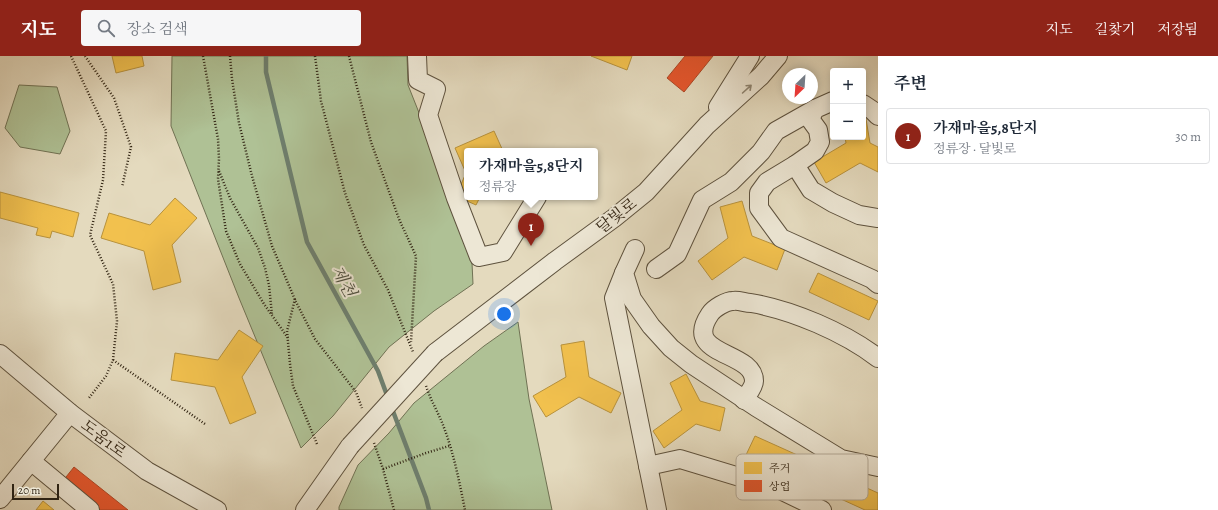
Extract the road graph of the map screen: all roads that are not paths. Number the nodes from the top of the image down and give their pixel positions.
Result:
1 (417, 56) edge
2 (750, 56) edge
3 (778, 56) edge
4 (830, 102) edge
5 (866, 106) edge
6 (815, 109) junction
7 (878, 116) edge
8 (708, 125) junction
9 (795, 165) junction
10 (535, 200) edge
11 (878, 218) edge
12 (634, 249) dead end
13 (656, 269) dead end
14 (624, 273) junction
15 (878, 284) edge
16 (0, 354) edge
17 (878, 358) edge
18 (744, 400) junction
19 (70, 413) junction
20 (833, 454) edge
21 (31, 461) junction
22 (868, 464) edge
23 (648, 466) junction
24 (878, 466) edge
25 (736, 476) edge
26 (0, 499) edge
27 (801, 500) edge
28 (90, 510) edge
29 (217, 510) edge
30 (305, 510) edge
31 (658, 510) edge
32 (822, 510) edge

1 - 10 street
2 - 8 street
8 -> 3 street, 달빛로
4 - 6 street
5 - 7 street
6 - 9 street
6 - 13 street
8 - 30 street, 달빛로, bridge
9 - 11 street
9 - 15 street
12 - 14 street
14 - 18 street
14 - 23 street
16 - 19 street, 도움1로
17 - 18 street
18 - 20 street
19 - 21 street
19 - 29 street, 도움1로
21 - 26 street
21 - 28 street
22 - 24 street
23 - 25 street
23 - 31 street
27 - 32 street

